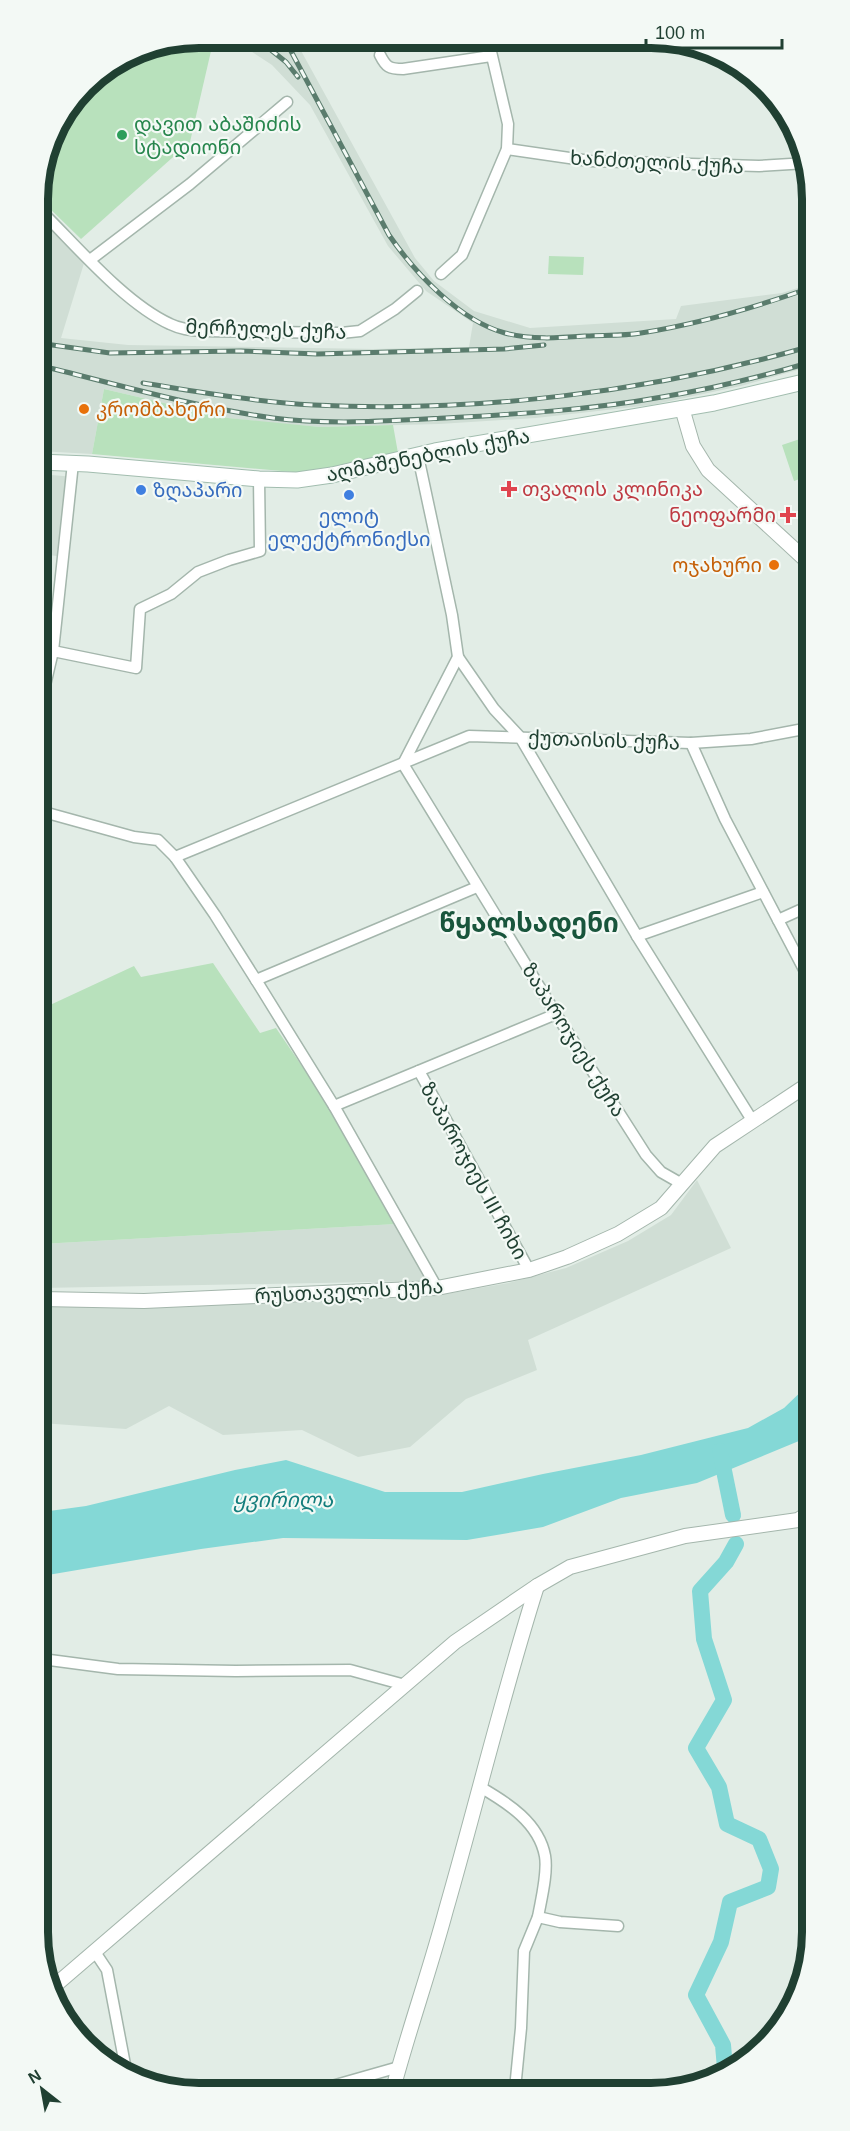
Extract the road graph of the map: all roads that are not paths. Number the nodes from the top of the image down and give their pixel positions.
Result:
1 (490, 48) edge
2 (380, 55) dead end
3 (491, 56) junction
4 (287, 102) dead end
5 (507, 149) junction
6 (798, 164) edge
7 (48, 218) edge
8 (90, 260) junction
9 (441, 274) dead end
10 (417, 291) dead end
11 (802, 382) edge
12 (682, 408) junction
13 (418, 456) junction
14 (48, 461) edge
15 (73, 463) junction
16 (259, 479) junction
17 (802, 556) edge
18 (53, 651) junction
19 (458, 657) junction
20 (48, 672) edge
21 (802, 731) edge
22 (520, 737) junction
23 (691, 743) junction
24 (403, 764) junction
25 (48, 813) edge
26 (175, 857) junction
27 (477, 887) junction
28 (763, 892) junction
29 (802, 909) edge
30 (778, 920) junction
31 (637, 936) junction
32 (802, 966) edge
33 (256, 980) junction
34 (556, 1014) junction
35 (419, 1071) junction
36 (802, 1088) edge
37 (334, 1106) junction
38 (752, 1120) junction
39 (682, 1184) junction
40 (529, 1270) junction
41 (437, 1288) junction
42 (48, 1299) edge
43 (802, 1517) edge
44 (537, 1586) junction
45 (48, 1660) edge
46 (405, 1685) junction
47 (480, 1786) junction
48 (538, 1917) junction
49 (618, 1926) dead end
50 (95, 1952) junction
51 (57, 1984) edge
52 (125, 2063) edge
53 (399, 2067) junction
54 (343, 2083) edge
55 (395, 2083) edge
56 (516, 2083) edge

1 - 3 street
2 - 3 street
3 - 5 street
4 - 8 street
5 - 6 street, ხანძთელის ქუჩა
5 - 9 street
7 - 8 street, მერჩულეს ქუჩა
8 - 10 street, მერჩულეს ქუჩა
11 - 12 main road, აღმაშენებლის ქუჩა
12 - 13 main road, აღმაშენებლის ქუჩა
12 - 17 street
13 - 16 main road, აღმაშენებლის ქუჩა
13 - 19 street
14 - 15 main road, აღმაშენებლის ქუჩა
15 - 16 main road, აღმაშენებლის ქუჩა
15 - 18 street
16 - 18 street
18 - 20 street
19 - 22 street
19 - 24 street
21 - 23 street, ქუთაისის ქუჩა
22 - 23 street, ქუთაისის ქუჩა
22 - 24 street, ქუთაისის ქუჩა
22 - 31 street
23 - 28 street
24 - 26 street, ქუთაისის ქუჩა
24 - 27 street, ზაპაროჯიეს ქუჩა
25 - 26 street
26 - 33 street
27 - 33 street
27 - 34 street, ზაპაროჯიეს ქუჩა
28 - 30 street
28 - 31 street
29 - 30 street
30 - 32 street
31 - 38 street
33 - 37 street
34 - 35 street, ზაპაროჯიეს III ჩიხი
34 - 39 street, ზაპაროჯიეს ქუჩა
35 - 37 street, ზაპაროჯიეს III ჩიხი
35 - 40 street, ზაპაროჯიეს III ჩიხი
36 - 38 street, რუსთაველის ქუჩა
37 - 41 street
38 - 39 street, რუსთაველის ქუჩა
39 - 40 street, რუსთაველის ქუჩა
40 - 41 street, რუსთაველის ქუჩა
41 - 42 street, რუსთაველის ქუჩა
43 - 44 street
44 - 46 street
44 - 47 street
45 - 46 street
46 - 50 street
47 - 48 street
47 - 53 street
48 - 49 street
48 - 56 street
50 - 51 street
50 - 52 street
53 - 54 street
53 - 55 street

